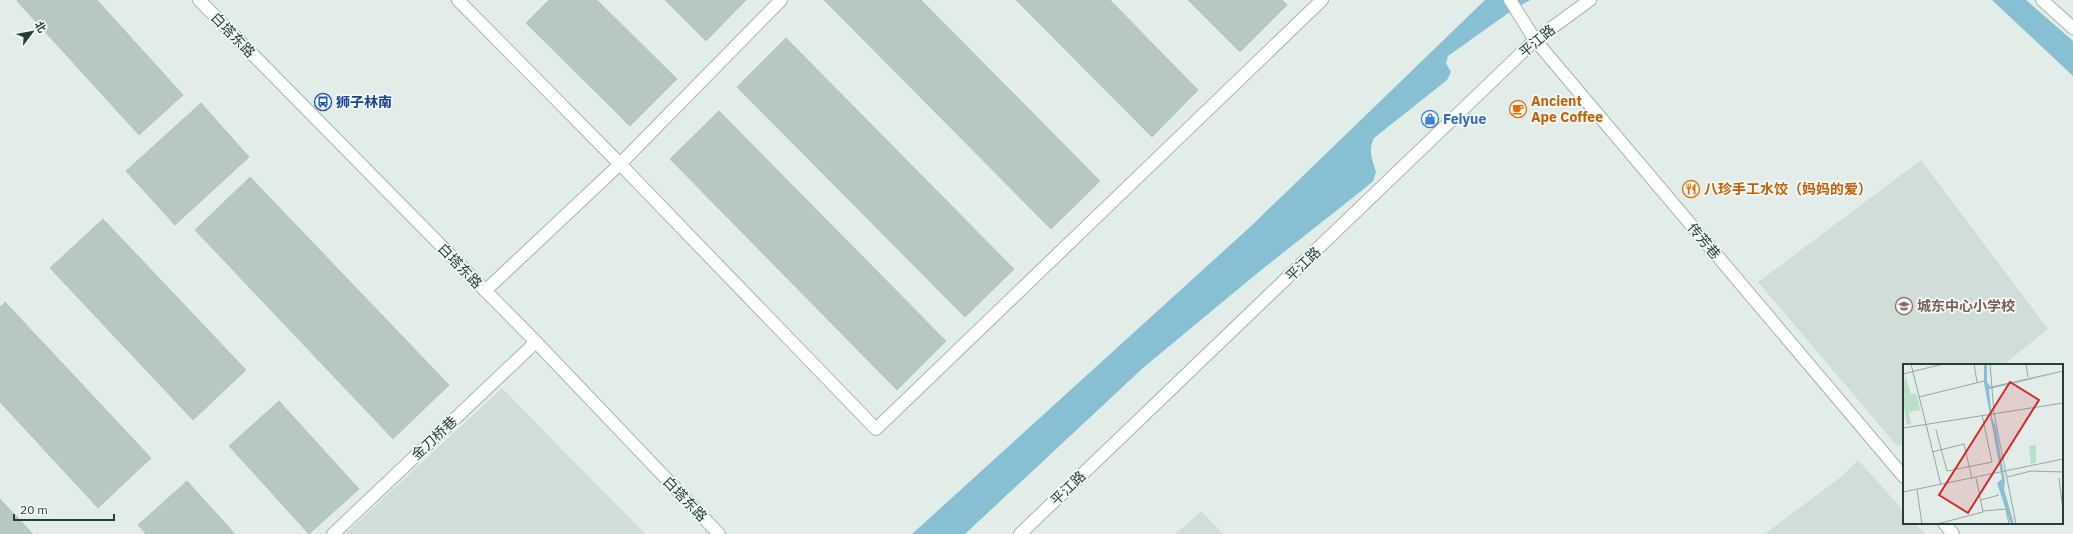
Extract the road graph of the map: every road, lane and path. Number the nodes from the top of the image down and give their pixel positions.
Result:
1 (199, 0) edge
2 (458, 0) edge
3 (781, 0) edge
4 (1322, 0) edge
5 (1510, 0) edge
6 (1590, 0) edge
7 (2042, 0) edge
8 (2073, 28) edge
9 (1535, 40) junction
10 (620, 164) junction
11 (485, 292) junction
12 (536, 342) junction
13 (1903, 476) edge
14 (1945, 524) edge
15 (333, 534) edge
16 (719, 534) edge
17 (1020, 534) edge
18 (1953, 534) edge

1 - 11 street, 白塔东路
2 - 10 street
3 - 10 street
4 - 10 street
5 - 9 street, 传芳巷
6 - 9 street, 平江路
7 - 8 street
9 - 13 street, 传芳巷
9 - 17 street, 平江路
10 - 11 street
11 - 12 street, 白塔东路
12 - 15 street, 金刀桥巷
12 - 16 street, 白塔东路
14 - 18 street

